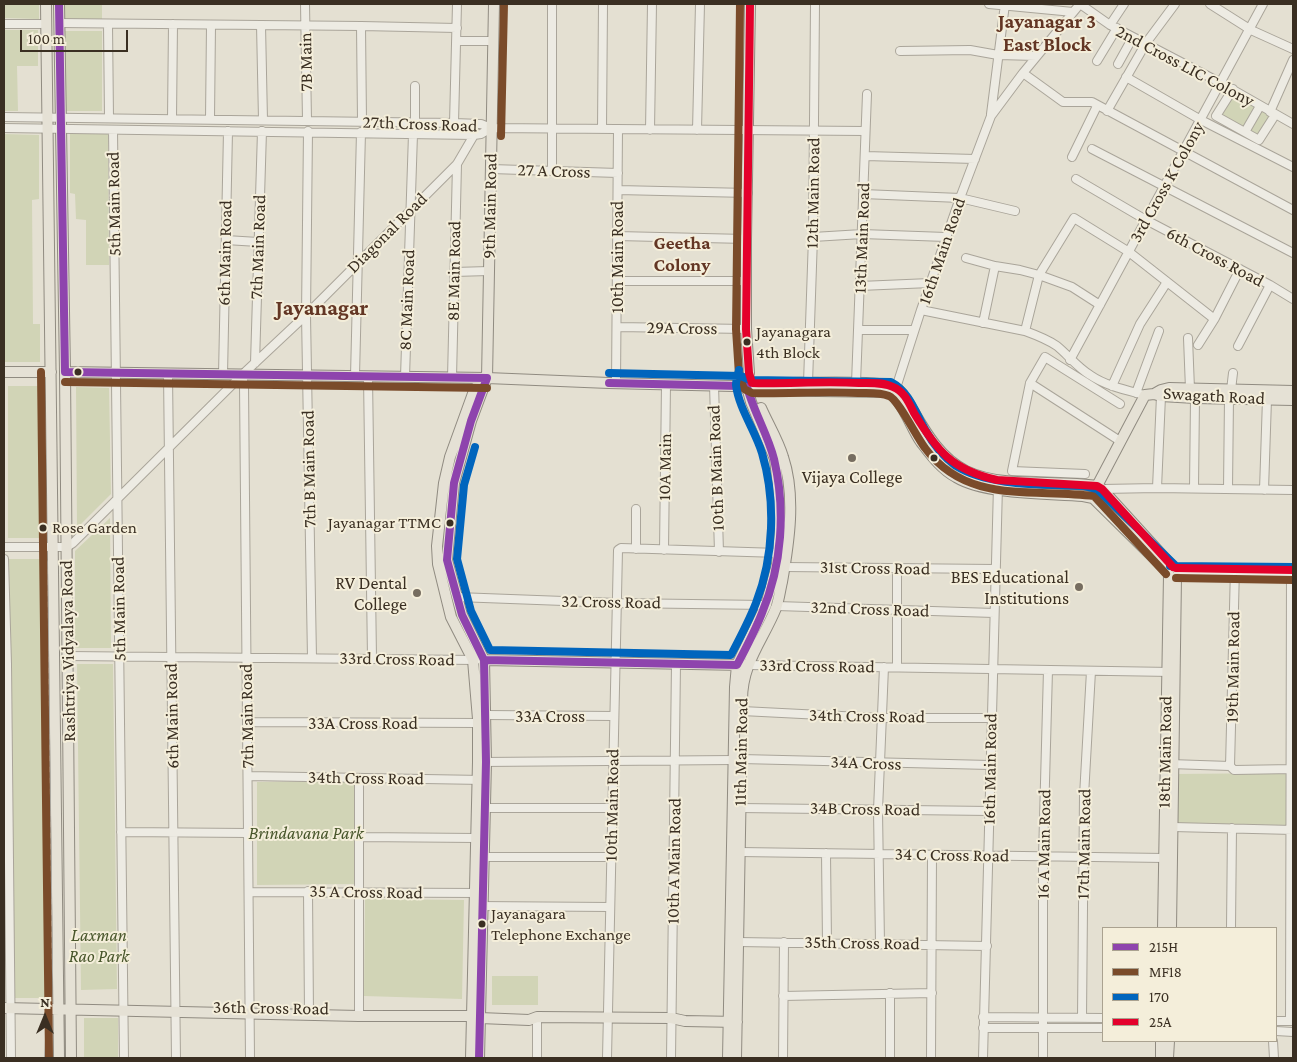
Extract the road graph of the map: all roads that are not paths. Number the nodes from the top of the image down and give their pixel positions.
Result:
1 (46, 4) edge
2 (59, 4) edge
3 (305, 4) edge
4 (457, 4) edge
5 (494, 4) edge
6 (552, 4) edge
7 (603, 4) edge
8 (652, 4) edge
9 (700, 4) edge
10 (750, 4) edge
11 (815, 4) edge
12 (989, 4) edge
13 (1005, 4) edge
14 (1080, 4) edge
15 (1124, 4) edge
16 (1175, 4) edge
17 (1210, 4) edge
18 (1263, 4) edge
19 (1073, 12) junction
20 (60, 23) junction
21 (4, 24) edge
22 (41, 24) dead end
23 (108, 24) junction
24 (173, 24) junction
25 (211, 24) junction
26 (261, 25) junction
27 (305, 25) junction
28 (361, 26) junction
29 (1113, 27) junction
30 (457, 28) junction
31 (1250, 30) junction
32 (1132, 36) junction
33 (457, 41) junction
34 (493, 41) junction
35 (1146, 43) junction
36 (1293, 48) edge
37 (900, 52) dead end
38 (998, 55) junction
39 (1036, 56) junction
40 (1293, 60) edge
41 (1098, 61) dead end
42 (1118, 64) dead end
43 (1023, 73) junction
44 (1126, 77) junction
45 (1221, 82) junction
46 (415, 86) dead end
47 (1233, 90) junction
48 (867, 94) dead end
49 (1098, 106) junction
50 (1260, 106) junction
51 (1107, 111) junction
52 (1273, 114) junction
53 (991, 116) junction
54 (4, 117) edge
55 (47, 118) junction
56 (61, 118) junction
57 (109, 118) junction
58 (172, 119) junction
59 (210, 119) junction
60 (262, 120) junction
61 (307, 120) junction
62 (1201, 120) junction
63 (362, 121) junction
64 (415, 122) junction
65 (454, 123) junction
66 (474, 124) junction
67 (1293, 124) edge
68 (4, 128) edge
69 (492, 128) junction
70 (48, 129) junction
71 (61, 129) junction
72 (552, 129) junction
73 (602, 129) junction
74 (113, 130) junction
75 (618, 130) junction
76 (650, 130) junction
77 (697, 130) junction
78 (748, 130) junction
79 (813, 130) junction
80 (1242, 130) junction
81 (228, 131) junction
82 (308, 131) junction
83 (865, 131) junction
84 (262, 132) junction
85 (361, 132) junction
86 (413, 134) junction
87 (474, 135) junction
88 (1234, 137) junction
89 (1092, 149) dead end
90 (1183, 152) junction
91 (865, 156) junction
92 (1072, 157) dead end
93 (975, 160) junction
94 (457, 164) junction
95 (1293, 167) edge
96 (491, 169) junction
97 (552, 171) junction
98 (618, 173) junction
99 (1076, 179) dead end
100 (1164, 188) junction
101 (618, 190) junction
102 (748, 193) junction
103 (863, 194) junction
104 (960, 198) junction
105 (410, 208) junction
106 (1293, 210) edge
107 (1015, 211) dead end
108 (1146, 220) junction
109 (862, 234) junction
110 (618, 236) junction
111 (813, 237) junction
112 (946, 237) junction
113 (746, 239) junction
114 (226, 240) junction
115 (258, 242) junction
116 (1129, 252) junction
117 (1293, 253) edge
118 (966, 258) dead end
119 (358, 263) junction
120 (995, 266) junction
121 (1240, 269) junction
122 (489, 271) junction
123 (454, 272) junction
124 (1039, 276) junction
125 (617, 281) junction
126 (747, 282) junction
127 (1167, 282) junction
128 (930, 283) junction
129 (1270, 285) junction
130 (860, 286) junction
131 (1293, 299) edge
132 (1100, 305) junction
133 (921, 310) junction
134 (306, 315) junction
135 (1216, 318) junction
136 (983, 324) junction
137 (617, 327) junction
138 (746, 329) junction
139 (859, 330) junction
140 (914, 330) junction
141 (1025, 330) junction
142 (1159, 332) dead end
143 (1188, 338) dead end
144 (1198, 344) dead end
145 (1238, 346) dead end
146 (1070, 360) junction
147 (255, 363) junction
148 (4, 372) edge
149 (51, 372) junction
150 (65, 372) junction
151 (116, 373) junction
152 (1233, 373) dead end
153 (168, 374) junction
154 (223, 374) junction
155 (242, 375) junction
156 (307, 376) junction
157 (355, 376) junction
158 (368, 377) junction
159 (405, 377) junction
160 (452, 378) junction
161 (486, 378) junction
162 (808, 382) junction
163 (856, 383) junction
164 (1030, 383) junction
165 (616, 384) junction
166 (666, 384) junction
167 (748, 384) junction
168 (714, 385) junction
169 (1112, 386) junction
170 (896, 388) junction
171 (1293, 392) edge
172 (1192, 393) junction
173 (1230, 394) junction
174 (1149, 395) junction
175 (1267, 399) junction
176 (1293, 400) edge
177 (1120, 404) dead end
178 (1120, 441) junction
179 (169, 448) junction
180 (1085, 474) dead end
181 (998, 485) junction
182 (1100, 488) junction
183 (1157, 488) junction
184 (1194, 488) junction
185 (1228, 489) junction
186 (1264, 490) junction
187 (1293, 490) edge
188 (117, 499) junction
189 (636, 510) dead end
190 (4, 547) edge
191 (53, 547) junction
192 (67, 547) junction
193 (636, 549) junction
194 (664, 550) junction
195 (719, 552) junction
196 (779, 553) junction
197 (4, 559) edge
198 (784, 567) junction
199 (897, 567) junction
200 (995, 569) junction
201 (1173, 572) junction
202 (1235, 572) junction
203 (1292, 573) edge
204 (457, 597) junction
205 (617, 603) junction
206 (766, 605) junction
207 (777, 606) junction
208 (897, 610) junction
209 (4, 612) edge
210 (994, 613) junction
211 (68, 656) junction
212 (119, 656) junction
213 (171, 656) junction
214 (247, 657) junction
215 (312, 658) junction
216 (372, 658) junction
217 (479, 660) junction
218 (616, 663) junction
219 (5, 664) edge
220 (676, 664) junction
221 (742, 665) junction
222 (884, 667) junction
223 (897, 667) junction
224 (992, 669) junction
225 (1048, 670) junction
226 (1090, 671) junction
227 (1171, 672) junction
228 (742, 712) junction
229 (486, 715) junction
230 (614, 716) junction
231 (881, 718) junction
232 (991, 718) junction
233 (247, 722) junction
234 (478, 723) junction
235 (675, 759) junction
236 (614, 760) junction
237 (738, 760) junction
238 (482, 762) junction
239 (880, 763) junction
240 (1169, 764) junction
241 (990, 765) junction
242 (1230, 766) junction
243 (1292, 769) edge
244 (248, 776) junction
245 (359, 778) junction
246 (481, 780) junction
247 (484, 808) junction
248 (612, 808) junction
249 (740, 808) junction
250 (878, 810) junction
251 (990, 810) junction
252 (1173, 827) junction
253 (1232, 828) junction
254 (1292, 830) edge
255 (121, 832) junction
256 (174, 832) junction
257 (248, 833) junction
258 (359, 837) junction
259 (476, 838) junction
260 (740, 852) junction
261 (826, 853) junction
262 (879, 854) junction
263 (932, 855) junction
264 (988, 856) junction
265 (483, 857) junction
266 (611, 857) junction
267 (1044, 857) junction
268 (1083, 857) junction
269 (1164, 858) junction
270 (6, 888) edge
271 (308, 891) junction
272 (249, 892) junction
273 (359, 892) junction
274 (479, 893) junction
275 (479, 906) junction
276 (610, 906) junction
277 (1162, 927) edge
278 (1171, 927) edge
279 (1231, 927) edge
280 (738, 942) junction
281 (784, 942) junction
282 (828, 943) junction
283 (880, 944) junction
284 (932, 944) junction
285 (6, 945) edge
286 (987, 946) junction
287 (932, 992) junction
288 (890, 993) junction
289 (783, 996) junction
290 (7, 1005) edge
291 (58, 1006) junction
292 (71, 1006) junction
293 (123, 1007) junction
294 (176, 1009) junction
295 (250, 1011) junction
296 (309, 1012) junction
297 (359, 1013) junction
298 (476, 1015) junction
299 (537, 1017) junction
300 (608, 1017) junction
301 (983, 1017) junction
302 (671, 1018) junction
303 (733, 1018) junction
304 (1043, 1018) junction
305 (1082, 1018) junction
306 (1102, 1018) edge
307 (1277, 1021) edge
308 (1292, 1021) edge
309 (983, 1028) junction
310 (1043, 1028) junction
311 (1102, 1028) edge
312 (1277, 1032) edge
313 (1293, 1032) edge
314 (1162, 1042) edge
315 (1168, 1042) edge
316 (1273, 1042) edge
317 (11, 1058) edge
318 (59, 1058) edge
319 (71, 1058) edge
320 (124, 1058) edge
321 (176, 1058) edge
322 (250, 1058) edge
323 (471, 1058) edge
324 (479, 1058) edge
325 (536, 1058) edge
326 (607, 1058) edge
327 (670, 1058) edge
328 (728, 1058) edge
329 (736, 1058) edge
330 (783, 1058) edge
331 (890, 1058) edge
332 (931, 1058) edge
333 (983, 1058) edge
334 (1043, 1058) edge
335 (1161, 1058) edge
336 (1168, 1058) edge
337 (1274, 1058) edge

1 - 55 main road, Rashtriya Vidyalaya Road
2 - 20 main road, Rashtriya Vidyalaya Road
3 - 27 street, 7B Main
4 - 30 street
5 - 34 main road, 9th Main Road
6 - 72 street
7 - 73 street
8 - 76 street
9 - 77 street
10 - 78 main road, 11th Main Road
11 - 79 street, 12th Main Road
12 - 13 street
13 - 19 street
13 - 38 street, 16th Main Road
14 - 19 street, 16th Main Road
14 - 29 street, 2nd Cross LIC Colony
15 - 29 street
16 - 35 street
17 - 31 street
18 - 31 street, 3rd Cross K Colony
19 - 39 street, 16th Main Road
20 - 23 street
20 - 56 main road, Rashtriya Vidyalaya Road
21 - 22 street
23 - 24 street
23 - 57 street
24 - 25 street
24 - 58 street
25 - 26 street
25 - 59 street
26 - 27 street
26 - 60 street
27 - 28 street
27 - 61 street, 7B Main
28 - 30 street
28 - 63 street
29 - 32 street, 2nd Cross LIC Colony
29 - 41 street
30 - 33 street
31 - 36 street
31 - 45 street, 3rd Cross K Colony
32 - 35 street, 2nd Cross LIC Colony
32 - 42 street
33 - 34 street
33 - 65 street
34 - 69 main road, 9th Main Road
35 - 44 street
35 - 45 street, 2nd Cross LIC Colony
37 - 38 street
38 - 39 street
38 - 53 street, 16th Main Road
39 - 43 street, 16th Main Road
40 - 52 street
43 - 49 street
43 - 53 street, 16th Main Road
44 - 51 street
44 - 62 street
45 - 47 street, 2nd Cross LIC Colony
45 - 62 street, 3rd Cross K Colony
46 - 64 street
47 - 50 street, 2nd Cross LIC Colony
47 - 80 street
48 - 83 street, 13th Main Road
49 - 51 street
49 - 92 street
50 - 52 street, 2nd Cross LIC Colony
50 - 80 street
51 - 90 street
52 - 67 street, 2nd Cross LIC Colony
52 - 80 street
53 - 93 street, 16th Main Road
54 - 55 street, 27th Cross Road
55 - 56 street, 27th Cross Road
55 - 70 main road, Rashtriya Vidyalaya Road
56 - 57 street, 27th Cross Road
56 - 71 main road, Rashtriya Vidyalaya Road
57 - 58 street, 27th Cross Road
58 - 59 street, 27th Cross Road
59 - 60 street, 27th Cross Road
60 - 61 street, 27th Cross Road
61 - 63 street, 27th Cross Road
62 - 88 street
62 - 90 street, 3rd Cross K Colony
63 - 64 street, 27th Cross Road
64 - 65 street, 27th Cross Road
65 - 66 street, 27th Cross Road
66 - 69 street, 27th Cross Road
66 - 87 street
68 - 70 street, 27th Cross Road
69 - 72 street, 27th Cross Road
69 - 87 street
69 - 96 main road, 9th Main Road
70 - 71 street, 27th Cross Road
70 - 149 main road, Rashtriya Vidyalaya Road
71 - 74 street, 27th Cross Road
71 - 150 main road, Rashtriya Vidyalaya Road
72 - 73 street, 27th Cross Road
72 - 97 street
73 - 75 street, 27th Cross Road
74 - 81 street, 27th Cross Road
74 - 151 street, 5th Main Road
75 - 76 street, 27th Cross Road
75 - 98 street, 10th Main Road
76 - 77 street, 27th Cross Road
77 - 78 street, 27th Cross Road
78 - 79 street, 27th Cross Road
78 - 102 main road, 11th Main Road
79 - 83 street, 27th Cross Road
79 - 111 street, 12th Main Road
80 - 88 street
81 - 84 street, 27th Cross Road
81 - 114 street, 6th Main Road
82 - 84 street, 27th Cross Road
82 - 85 street, 27th Cross Road
82 - 134 street, 7th B Main Road
83 - 91 street, 13th Main Road
84 - 115 street, 7th Main Road
85 - 86 street, 27th Cross Road
85 - 119 street
86 - 87 street, 27th Cross Road
86 - 105 street, 8C Main Road
87 - 94 street, Diagonal Road
88 - 95 street
89 - 100 street
90 - 100 street, 3rd Cross K Colony
90 - 106 street
91 - 93 street
91 - 103 street, 13th Main Road
93 - 104 street, 16th Main Road
94 - 105 street, Diagonal Road
94 - 123 street, 8E Main Road
96 - 97 street, 27 A Cross
96 - 122 main road, 9th Main Road
97 - 98 street, 27 A Cross
98 - 101 street, 10th Main Road
99 - 108 street, 6th Cross Road
100 - 108 street, 3rd Cross K Colony
100 - 117 street
101 - 102 street
101 - 110 street, 10th Main Road
102 - 113 main road, 11th Main Road
103 - 104 street
103 - 109 street, 13th Main Road
104 - 107 street
104 - 112 street, 16th Main Road
105 - 119 street, Diagonal Road
105 - 159 street, 8C Main Road
108 - 116 street, 3rd Cross K Colony
108 - 121 street, 6th Cross Road
109 - 111 street
109 - 112 street
109 - 130 street, 13th Main Road
110 - 113 street
110 - 125 street, 10th Main Road
111 - 162 street, 12th Main Road
112 - 128 street, 16th Main Road
113 - 126 main road, 11th Main Road
114 - 115 street
114 - 154 street, 6th Main Road
115 - 147 street, 7th Main Road
116 - 124 street
116 - 127 street
116 - 132 street, 3rd Cross K Colony
118 - 120 street
119 - 134 street, Diagonal Road
119 - 157 street
120 - 124 street
120 - 136 street
121 - 129 street, 6th Cross Road
121 - 135 street
122 - 123 street
122 - 161 main road, 9th Main Road
123 - 160 street, 8E Main Road
124 - 132 street
124 - 141 street
125 - 126 street
125 - 137 street, 10th Main Road
126 - 138 main road, 11th Main Road
127 - 135 street
127 - 169 street
128 - 130 street
128 - 133 street, 16th Main Road
129 - 131 street
129 - 145 street, 6th Cross Road
130 - 139 street, 13th Main Road
132 - 146 street, 3rd Cross K Colony
133 - 136 street
133 - 140 street, 16th Main Road
134 - 147 street, Diagonal Road
134 - 156 street, 7th B Main Road
135 - 144 street
136 - 141 street
137 - 138 street, 29A Cross
137 - 165 street, 10th Main Road
138 - 167 main road, 11th Main Road
139 - 140 street
139 - 163 street, 13th Main Road
140 - 170 street, 16th Main Road
141 - 146 street
142 - 174 street
143 - 172 street
146 - 169 street
147 - 155 street, Diagonal Road
148 - 149 main road
149 - 191 main road, Rashtriya Vidyalaya Road
150 - 151 main road
150 - 192 main road, Rashtriya Vidyalaya Road
151 - 153 main road
151 - 188 street, 5th Main Road
152 - 173 street
153 - 154 main road
153 - 179 street, 6th Main Road
154 - 155 main road
155 - 156 main road
155 - 179 street, Diagonal Road
155 - 214 street, 7th Main Road
156 - 157 main road
156 - 215 street, 7th B Main Road
157 - 158 main road
158 - 159 main road
158 - 216 street
159 - 160 main road
160 - 161 main road
161 - 165 main road
161 - 204 main road, 9th Main Road
161 - 217 main road, 9th Main Road
162 - 163 main road
162 - 167 main road
163 - 170 main road
164 - 177 street
164 - 178 street
164 - 180 street
165 - 166 main road
166 - 168 main road
166 - 194 street, 10A Main
167 - 168 main road
167 - 181 main road
167 - 196 main road, 11th Main Road
167 - 198 main road, 11th Main Road
168 - 195 street, 10th B Main Road
169 - 174 street
170 - 181 main road
171 - 173 main road, Swagath Road
172 - 173 main road, Swagath Road
172 - 174 main road, Swagath Road
172 - 184 street
173 - 175 main road, Swagath Road
173 - 185 street
174 - 178 main road
174 - 183 street
175 - 176 main road, Swagath Road
175 - 186 street
178 - 182 main road
179 - 188 street, Diagonal Road
179 - 213 street, 6th Main Road
181 - 182 main road
181 - 200 street, 16th Main Road
181 - 201 main road
182 - 183 street
182 - 201 main road
183 - 184 street
184 - 185 street
185 - 186 street
186 - 187 street
188 - 192 street, Diagonal Road
188 - 212 street, 5th Main Road
189 - 193 street
190 - 191 street
191 - 192 street
191 - 291 main road, Rashtriya Vidyalaya Road
192 - 211 main road, Rashtriya Vidyalaya Road
193 - 194 street
193 - 205 street, 10th Main Road
194 - 195 street
195 - 196 street
196 - 206 main road, 11th Main Road
197 - 209 street
198 - 199 street, 31st Cross Road
198 - 207 main road, 11th Main Road
199 - 200 street, 31st Cross Road
199 - 208 street
200 - 210 street, 16th Main Road
201 - 202 street
201 - 227 main road, 18th Main Road
202 - 203 street
202 - 242 street, 19th Main Road
203 - 243 street
204 - 205 street, 32 Cross Road
204 - 217 main road, 9th Main Road
205 - 206 street, 32 Cross Road
205 - 218 street, 10th Main Road
206 - 221 main road, 11th Main Road
207 - 208 street, 32nd Cross Road
207 - 221 main road, 11th Main Road
208 - 210 street, 32nd Cross Road
208 - 223 street
209 - 219 street
210 - 224 street, 16th Main Road
211 - 212 street, 33rd Cross Road
211 - 292 main road, Rashtriya Vidyalaya Road
212 - 213 street, 33rd Cross Road
212 - 255 street, 5th Main Road
213 - 214 street, 33rd Cross Road
213 - 256 street, 6th Main Road
214 - 215 street, 33rd Cross Road
214 - 233 street, 7th Main Road
215 - 216 street, 33rd Cross Road
216 - 217 street, 33rd Cross Road
217 - 218 main road, 33rd Cross Road
217 - 229 main road, 9th Main Road
217 - 234 main road, 9th Main Road
218 - 220 main road, 33rd Cross Road
218 - 230 street, 10th Main Road
219 - 270 street
220 - 221 main road, 33rd Cross Road
220 - 235 street, 10th A Main Road
221 - 222 street, 33rd Cross Road
221 - 228 main road, 11th Main Road
221 - 237 main road, 11th Main Road
222 - 223 street, 33rd Cross Road
222 - 231 street
223 - 224 street, 33rd Cross Road
224 - 225 street, 33rd Cross Road
224 - 232 street, 16th Main Road
225 - 226 street, 33rd Cross Road
225 - 267 street, 16 A Main Road
226 - 227 street, 33rd Cross Road
226 - 268 street, 17th Main Road
227 - 240 main road, 18th Main Road
228 - 231 street, 34th Cross Road
228 - 237 main road, 11th Main Road
229 - 230 street, 33A Cross
229 - 238 main road, 9th Main Road
230 - 236 street, 10th Main Road
231 - 232 street, 34th Cross Road
231 - 239 street
232 - 241 street, 16th Main Road
233 - 234 street, 33A Cross Road
233 - 244 street, 7th Main Road
234 - 238 main road, 9th Main Road
235 - 236 street
235 - 237 street
235 - 302 street, 10th A Main Road
236 - 238 street
236 - 248 street, 10th Main Road
237 - 239 street, 34A Cross
237 - 249 main road, 11th Main Road
237 - 303 main road, 11th Main Road
238 - 246 main road, 9th Main Road
239 - 241 street, 34A Cross
239 - 250 street
240 - 242 street
240 - 252 main road, 18th Main Road
240 - 269 main road, 18th Main Road
241 - 251 street, 16th Main Road
242 - 243 street
243 - 254 street
244 - 245 street, 34th Cross Road
244 - 257 street, 7th Main Road
245 - 246 street, 34th Cross Road
245 - 258 street
246 - 247 main road, 9th Main Road
246 - 259 main road, 9th Main Road
247 - 248 street
247 - 265 main road, 9th Main Road
248 - 266 street, 10th Main Road
249 - 250 street, 34B Cross Road
249 - 260 main road, 11th Main Road
250 - 251 street, 34B Cross Road
250 - 262 street
251 - 264 street, 16th Main Road
252 - 253 street
252 - 278 main road, 18th Main Road
253 - 254 street
253 - 279 street
254 - 308 street
255 - 256 street
255 - 293 street, 5th Main Road
256 - 257 street
256 - 294 street, 6th Main Road
257 - 272 street, 7th Main Road
258 - 259 street
258 - 273 street
259 - 274 main road, 9th Main Road
260 - 261 street, 34 C Cross Road
260 - 280 main road, 11th Main Road
261 - 262 street, 34 C Cross Road
261 - 282 street
262 - 263 street, 34 C Cross Road
262 - 283 street
263 - 264 street, 34 C Cross Road
263 - 284 street
264 - 267 street, 34 C Cross Road
264 - 286 street, 16th Main Road
265 - 266 street
265 - 274 main road, 9th Main Road
266 - 276 street, 10th Main Road
267 - 268 street, 34 C Cross Road
267 - 304 street, 16 A Main Road
268 - 269 street, 34 C Cross Road
268 - 305 street, 17th Main Road
269 - 277 main road, 18th Main Road
270 - 285 street
271 - 272 street, 35 A Cross Road
271 - 273 street, 35 A Cross Road
271 - 296 street
272 - 295 street, 7th Main Road
273 - 274 street, 35 A Cross Road
273 - 297 street
274 - 275 main road, 9th Main Road
275 - 276 street
275 - 298 main road, 9th Main Road
276 - 300 street, 10th Main Road
280 - 281 street, 35th Cross Road
280 - 303 main road, 11th Main Road
281 - 282 street, 35th Cross Road
281 - 289 street
282 - 283 street, 35th Cross Road
283 - 284 street, 35th Cross Road
284 - 286 street, 35th Cross Road
284 - 287 street
285 - 290 street
286 - 301 street, 16th Main Road
287 - 288 street
287 - 332 street
288 - 289 street
288 - 331 street
289 - 330 street
290 - 291 main road, 36th Cross Road
290 - 317 street
291 - 292 main road, 36th Cross Road
291 - 318 main road, Rashtriya Vidyalaya Road
292 - 293 main road, 36th Cross Road
292 - 319 main road, Rashtriya Vidyalaya Road
293 - 294 main road, 36th Cross Road
293 - 320 street, 5th Main Road
294 - 295 main road, 36th Cross Road
294 - 321 street, 6th Main Road
295 - 296 main road, 36th Cross Road
295 - 322 street, 7th Main Road
296 - 297 main road, 36th Cross Road
297 - 298 main road, 36th Cross Road
298 - 299 main road, 36th Cross Road
298 - 323 main road, 9th Main Road
298 - 324 main road, 9th Main Road
299 - 300 main road, 36th Cross Road
299 - 325 street
300 - 302 main road, 36th Cross Road
300 - 326 street, 10th Main Road
301 - 304 street
301 - 309 street, 16th Main Road
302 - 303 main road, 36th Cross Road
302 - 327 street, 10th A Main Road
303 - 328 main road, 11th Main Road
303 - 329 main road, 11th Main Road
304 - 305 street
304 - 310 street, 16 A Main Road
305 - 306 street
307 - 308 street
309 - 310 street
309 - 333 street, 16th Main Road
310 - 311 street
310 - 334 street
312 - 313 street
314 - 335 main road
315 - 336 main road
316 - 337 street

